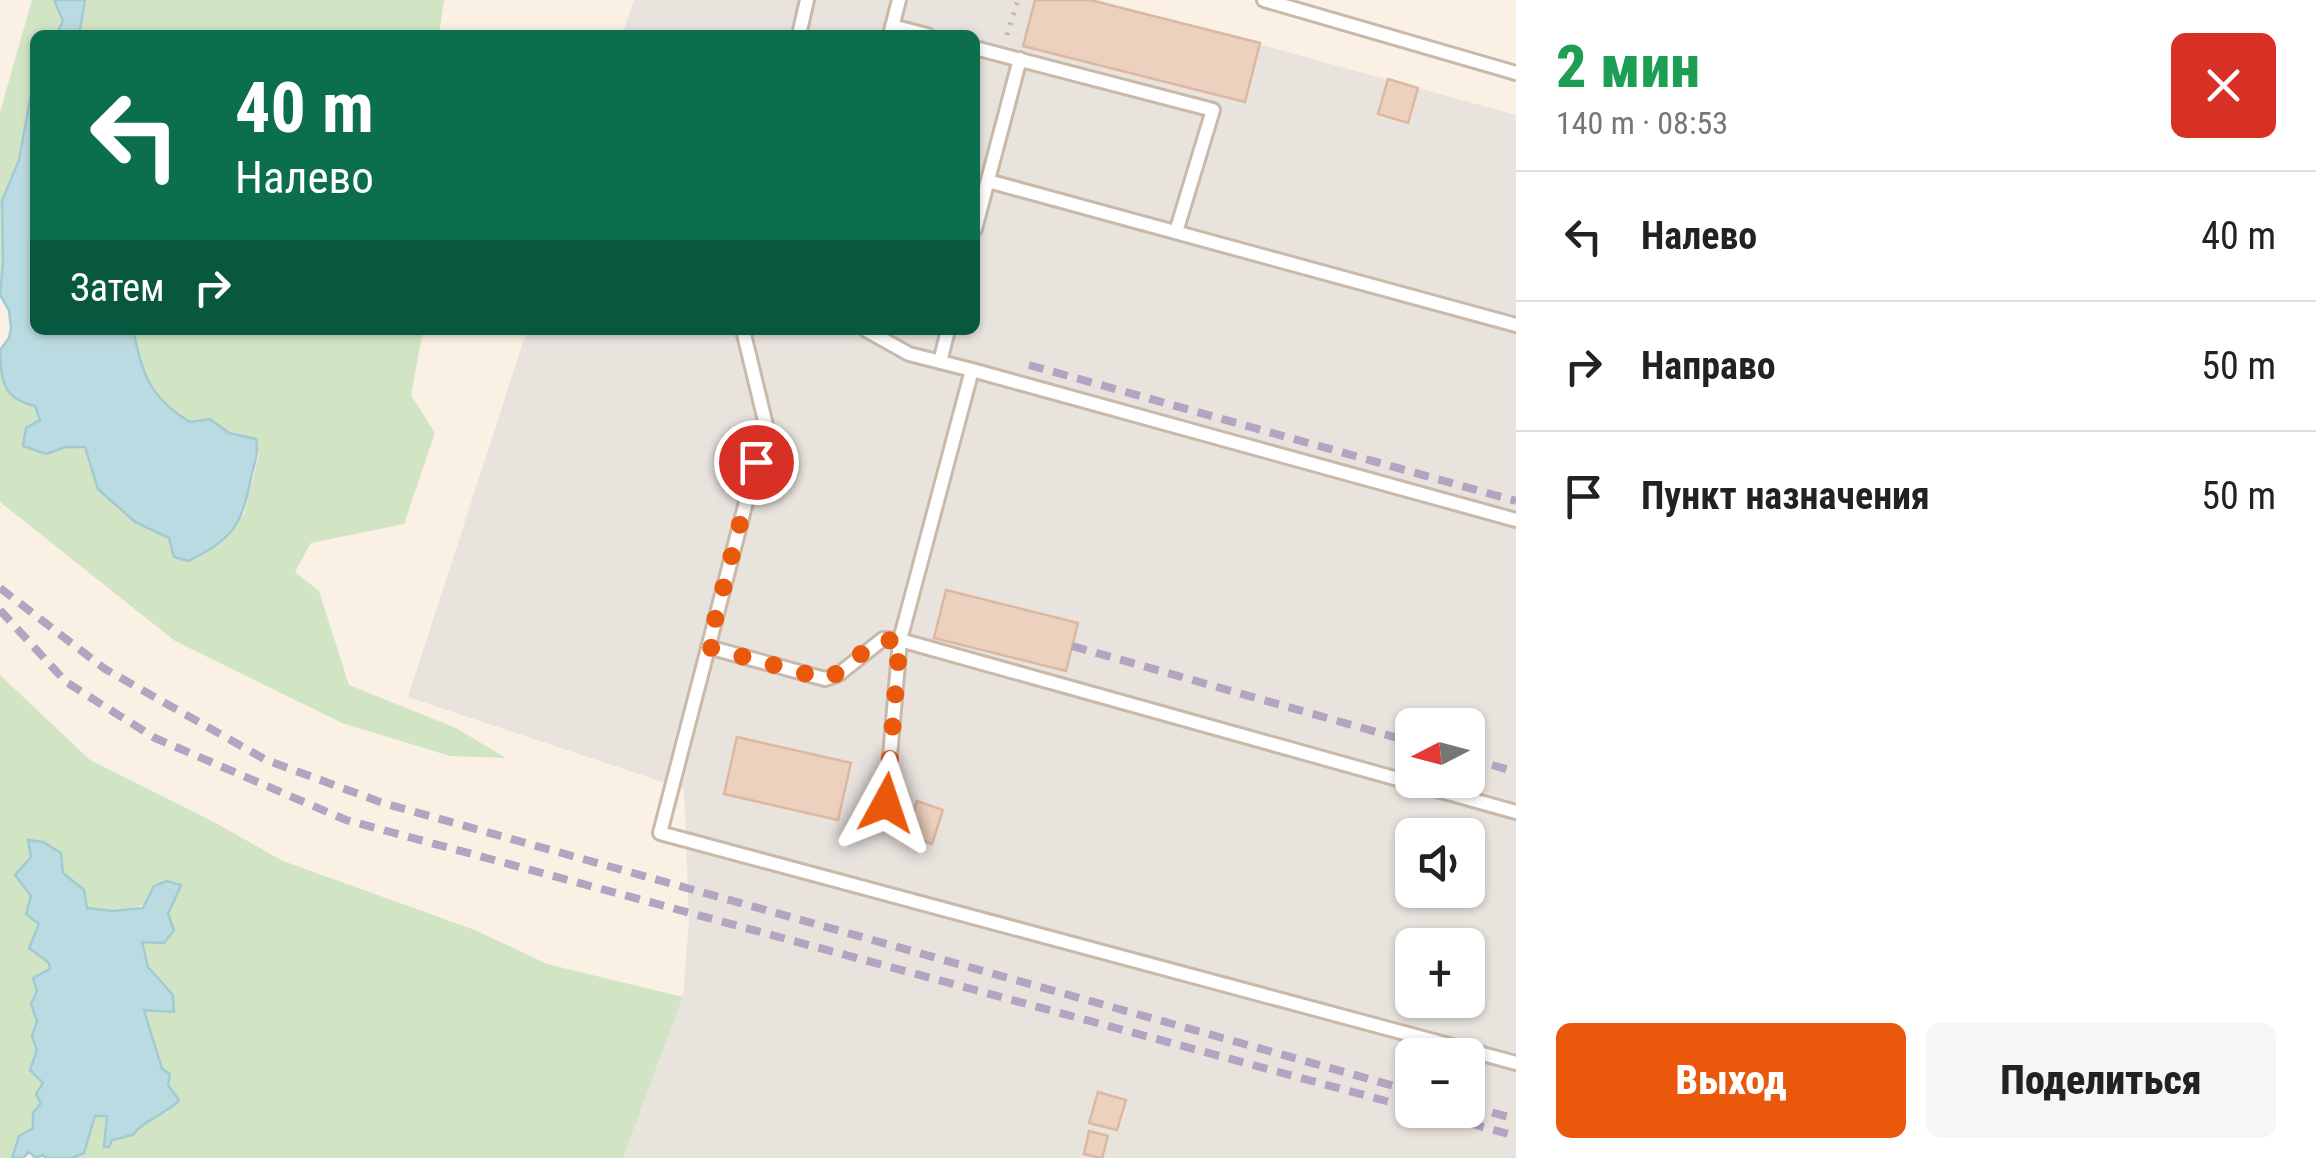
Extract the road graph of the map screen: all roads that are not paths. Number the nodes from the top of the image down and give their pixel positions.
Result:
1 (807, 0) edge
2 (899, 0) edge
3 (1264, 0) edge
4 (800, 30) edge
5 (891, 30) edge
6 (980, 49) edge
7 (1020, 59) junction
8 (1516, 74) edge
9 (988, 181) junction
10 (980, 211) edge
11 (1176, 232) junction
12 (1516, 326) edge
13 (744, 335) edge
14 (875, 335) edge
15 (947, 335) edge
16 (940, 362) junction
17 (972, 370) junction
18 (1516, 520) edge
19 (900, 640) junction
20 (708, 647) junction
21 (886, 803) dead end
22 (1516, 812) edge
23 (1516, 1063) edge

1 - 4 lane
2 - 5 lane
3 - 8 lane
6 - 7 lane
7 - 9 lane
7 - 11 lane
9 - 10 lane
9 - 11 lane
11 - 12 lane
13 - 20 lane
14 - 16 lane
15 - 16 lane
16 - 17 lane
17 - 18 lane
17 - 19 lane
19 - 20 lane
19 - 21 lane
19 - 22 lane
20 - 23 lane

